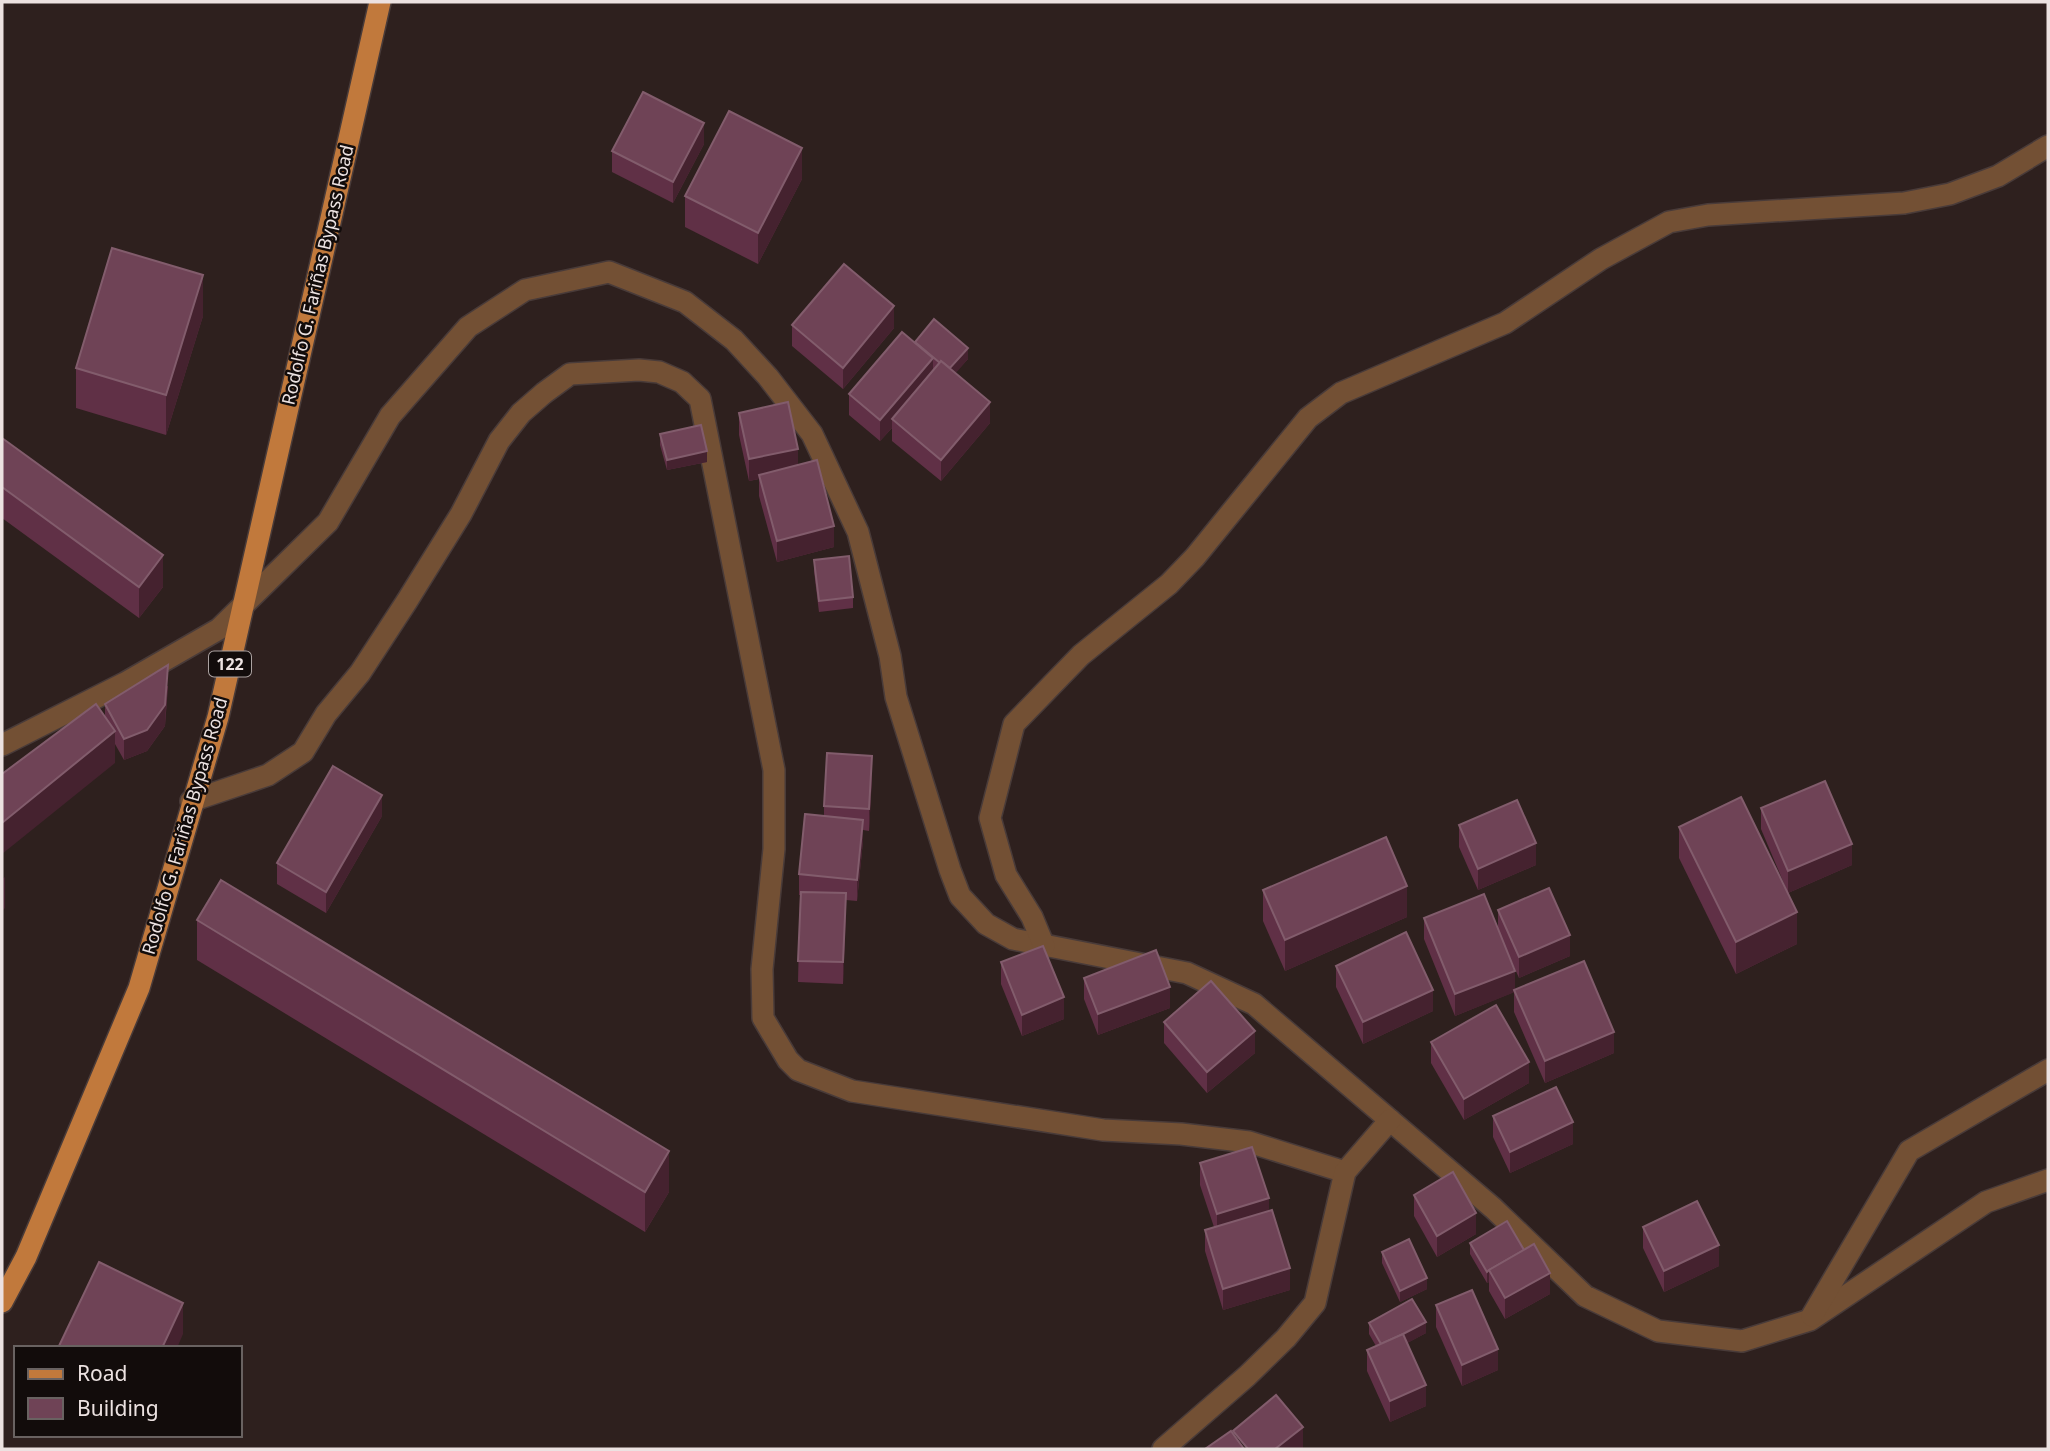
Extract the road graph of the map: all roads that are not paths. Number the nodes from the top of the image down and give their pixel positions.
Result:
1 (380, 2) edge
2 (2048, 146) edge
3 (246, 600) junction
4 (2, 745) edge
5 (191, 801) junction
6 (1044, 946) junction
7 (2048, 1070) edge
8 (1390, 1120) junction
9 (1345, 1172) junction
10 (2048, 1180) edge
11 (2, 1302) edge
12 (1810, 1320) junction
13 (1163, 1449) edge

1 - 3 main road, Rodolfo G. Fariñas Bypass Road / 122
2 - 6 street
3 - 4 street
3 - 5 main road, Rodolfo G. Fariñas Bypass Road / 122
3 - 6 street
5 - 9 street
5 - 11 main road, Rodolfo G. Fariñas Bypass Road / 122
6 - 8 street
7 - 12 street
8 - 9 street
8 - 12 street
9 - 13 street
10 - 12 street

